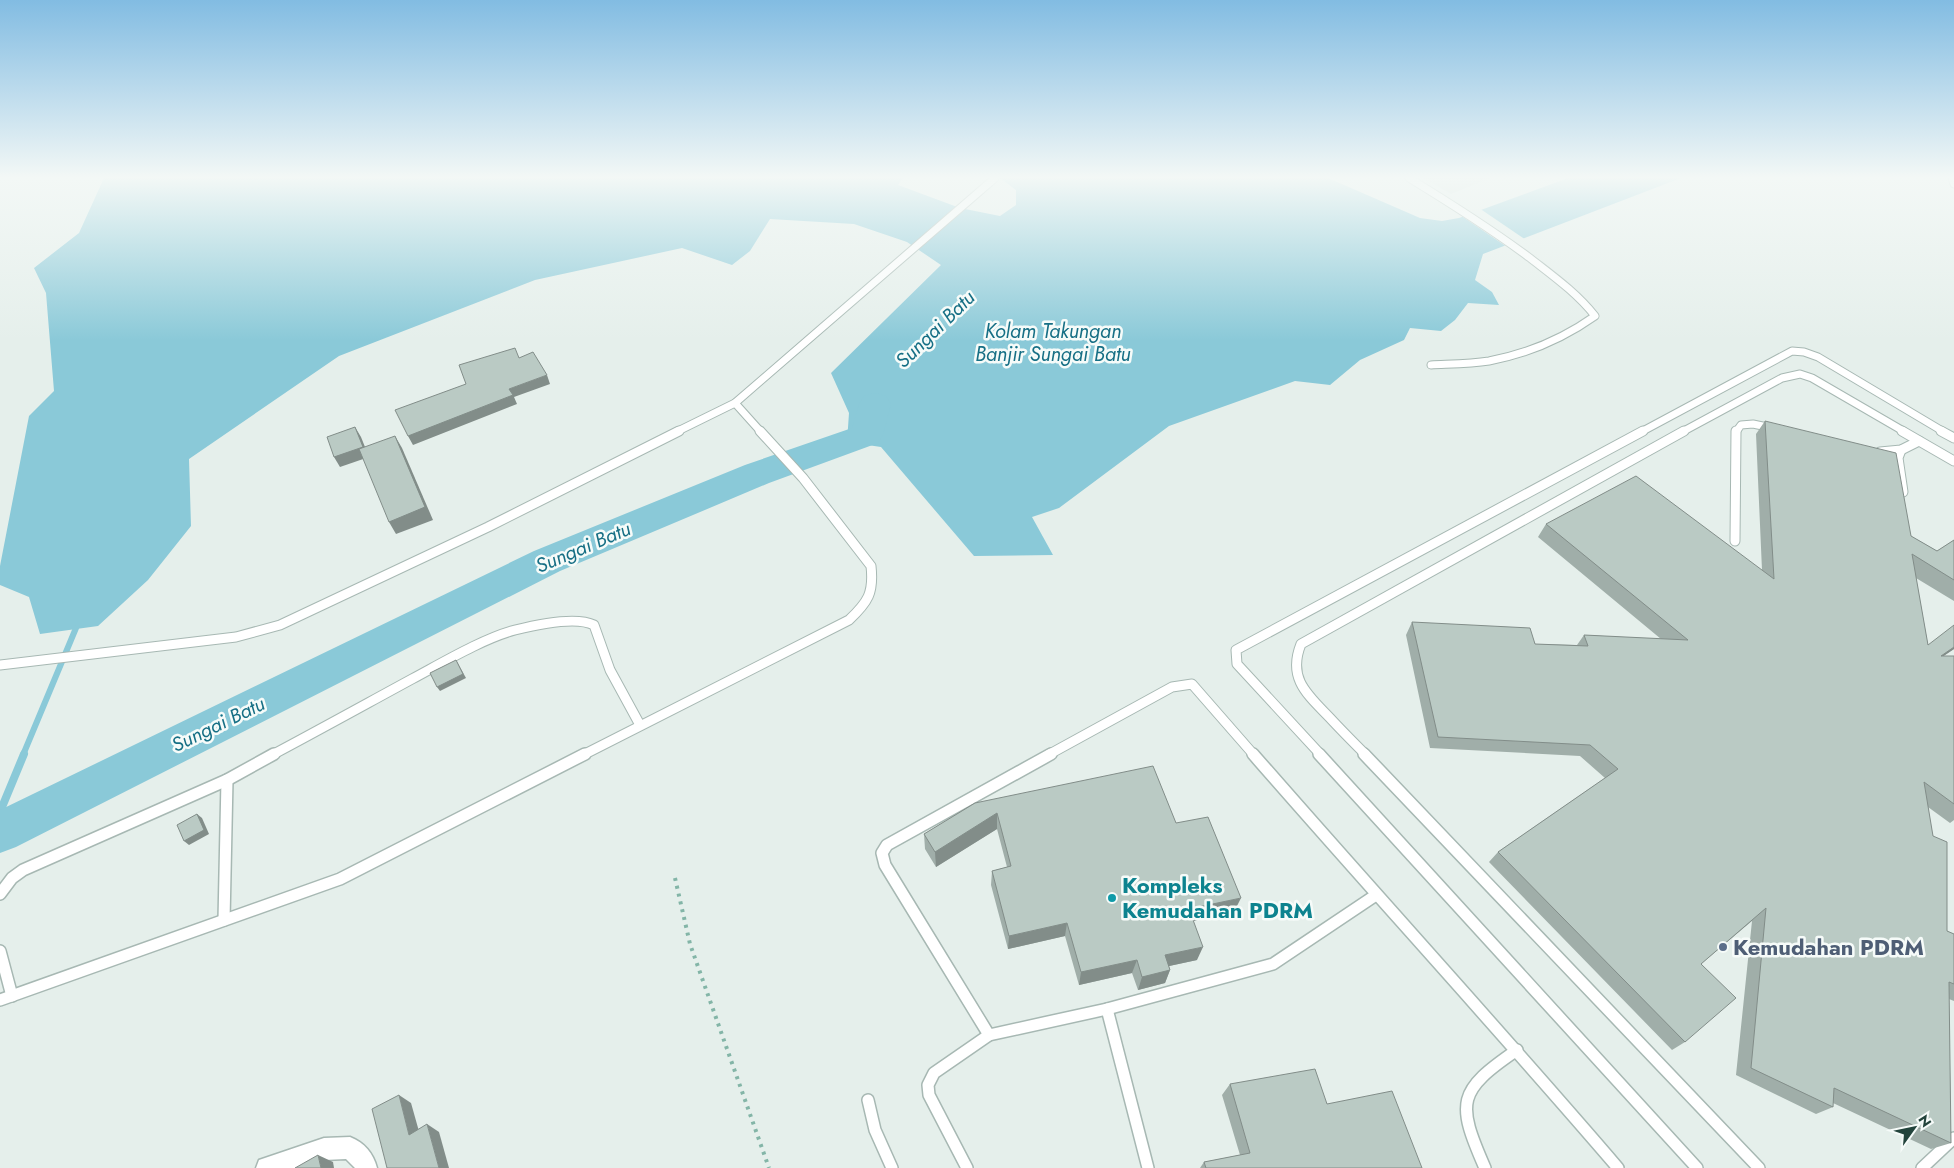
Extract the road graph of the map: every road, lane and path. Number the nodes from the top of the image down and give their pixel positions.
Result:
1 (931, 233) edge
2 (1494, 233) edge
3 (1519, 250) joint
4 (907, 254) joint
5 (1432, 366) dead end
6 (735, 403) junction
7 (1782, 430) edge
8 (1954, 438) edge
9 (1919, 441) junction
10 (1901, 450) junction
11 (1874, 451) edge
12 (1954, 462) edge
13 (1904, 502) edge
14 (1735, 541) dead end
15 (3, 664) edge
16 (640, 725) junction
17 (227, 780) junction
18 (675, 878) dead end
19 (0, 894) edge
20 (1376, 895) junction
21 (224, 920) junction
22 (0, 951) edge
23 (12, 996) junction
24 (0, 1000) edge
25 (1108, 1009) junction
26 (989, 1035) junction
27 (1516, 1050) junction
28 (868, 1100) dead end
29 (1954, 1138) edge
30 (268, 1168) edge
31 (366, 1168) edge
32 (769, 1168) edge
33 (892, 1168) edge
34 (967, 1168) edge
35 (1148, 1168) edge
36 (1485, 1168) edge
37 (1618, 1168) edge
38 (1697, 1168) edge
39 (1759, 1168) edge
40 (1922, 1168) edge

1 - 4 lane
2 - 3 lane
3 - 5 lane
4 - 6 lane
6 - 15 lane
6 - 16 lane
7 - 14 lane
8 - 38 lane
9 - 10 lane
9 - 12 lane
9 - 39 lane
10 - 11 lane
10 - 13 lane
16 - 17 lane
16 - 21 lane
17 - 19 lane
17 - 21 lane
18 - 32 path
20 - 25 lane
20 - 26 lane
20 - 27 lane
21 - 23 lane
22 - 23 lane
23 - 24 lane
25 - 26 lane
25 - 35 lane
26 - 34 lane
27 - 36 lane
27 - 37 lane
28 - 33 lane
29 - 40 lane
30 - 31 street

